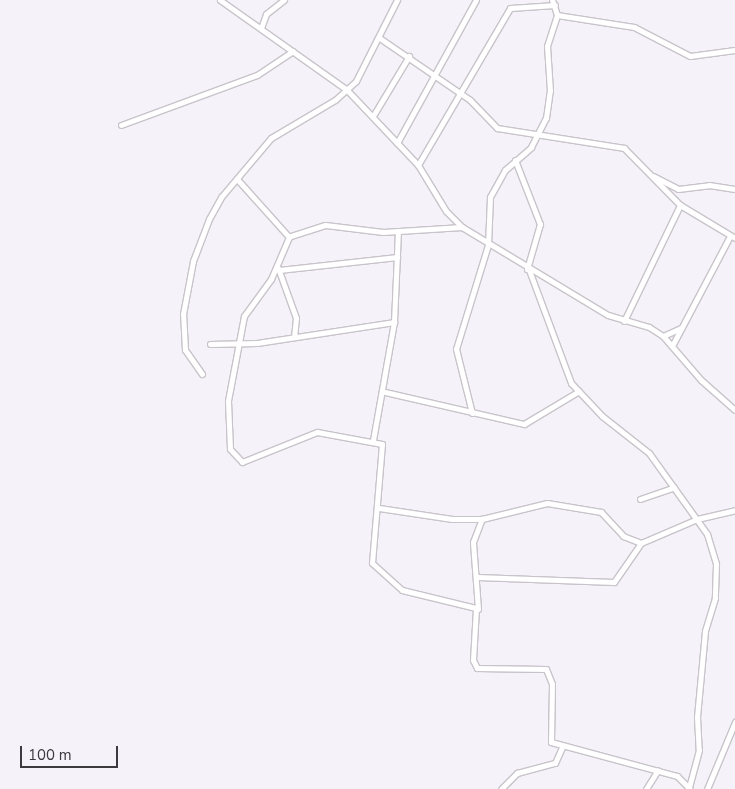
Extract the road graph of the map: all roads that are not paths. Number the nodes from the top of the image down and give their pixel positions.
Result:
1 (220, 0) edge
2 (284, 0) edge
3 (397, 0) edge
4 (476, 0) edge
5 (553, 2) edge
6 (556, 14) junction
7 (261, 28) junction
8 (381, 39) junction
9 (735, 50) edge
10 (293, 51) junction
11 (409, 56) junction
12 (434, 78) junction
13 (347, 90) junction
14 (461, 94) junction
15 (373, 116) junction
16 (121, 125) dead end
17 (540, 131) junction
18 (398, 143) junction
19 (515, 160) junction
20 (418, 164) junction
21 (650, 175) junction
22 (237, 179) junction
23 (735, 189) edge
24 (680, 205) junction
25 (462, 227) junction
26 (398, 231) junction
27 (289, 237) junction
28 (733, 237) edge
29 (488, 245) junction
30 (397, 257) junction
31 (278, 268) junction
32 (528, 270) junction
33 (624, 321) junction
34 (394, 322) junction
35 (681, 328) junction
36 (663, 336) junction
37 (294, 337) junction
38 (210, 344) dead end
39 (242, 345) junction
40 (672, 346) junction
41 (202, 374) dead end
42 (579, 391) junction
43 (385, 392) junction
44 (734, 409) edge
45 (472, 413) junction
46 (373, 440) junction
47 (674, 487) junction
48 (640, 499) dead end
49 (379, 508) junction
50 (735, 510) edge
51 (482, 519) junction
52 (697, 519) junction
53 (641, 543) junction
54 (477, 577) junction
55 (478, 609) junction
56 (735, 722) edge
57 (562, 747) junction
58 (658, 770) junction
59 (690, 788) edge
60 (501, 789) edge
61 (646, 789) edge
62 (707, 789) edge

1 - 7 street
2 - 7 street
3 - 8 street
4 - 12 street
5 - 6 street
5 - 14 street
6 - 9 street
6 - 17 street
7 - 10 street
8 - 11 street
8 - 13 street
10 - 13 street
10 - 16 street
11 - 12 street
11 - 15 street
12 - 14 street
12 - 18 street
13 - 15 street
13 - 22 street
14 - 17 street
14 - 20 street
15 - 18 street
17 - 19 street
17 - 21 street
18 - 20 street
19 - 29 street
19 - 32 street
20 - 25 street
21 - 23 street
21 - 24 street
22 - 27 street
22 - 41 street
24 - 28 street
24 - 33 street
25 - 26 street
25 - 29 street
26 - 27 street
26 - 30 street
27 - 31 street
28 - 35 street
29 - 32 street
29 - 45 street
30 - 31 street
30 - 34 street
31 - 37 street
31 - 39 street
32 - 33 street
32 - 42 street
33 - 36 street
34 - 37 street
34 - 43 street
35 - 36 street
35 - 40 street
36 - 40 street
37 - 39 street
38 - 39 street
39 - 46 street
40 - 44 street
42 - 45 street
42 - 47 street
43 - 45 street
43 - 46 street
46 - 49 street
47 - 48 street
47 - 52 street
49 - 51 street
49 - 55 street
50 - 52 street
51 - 53 street
51 - 54 street
52 - 53 street
52 - 59 street
53 - 54 street
54 - 55 street
55 - 57 street
56 - 62 street
57 - 58 street
57 - 60 street
58 - 59 street
58 - 61 street

